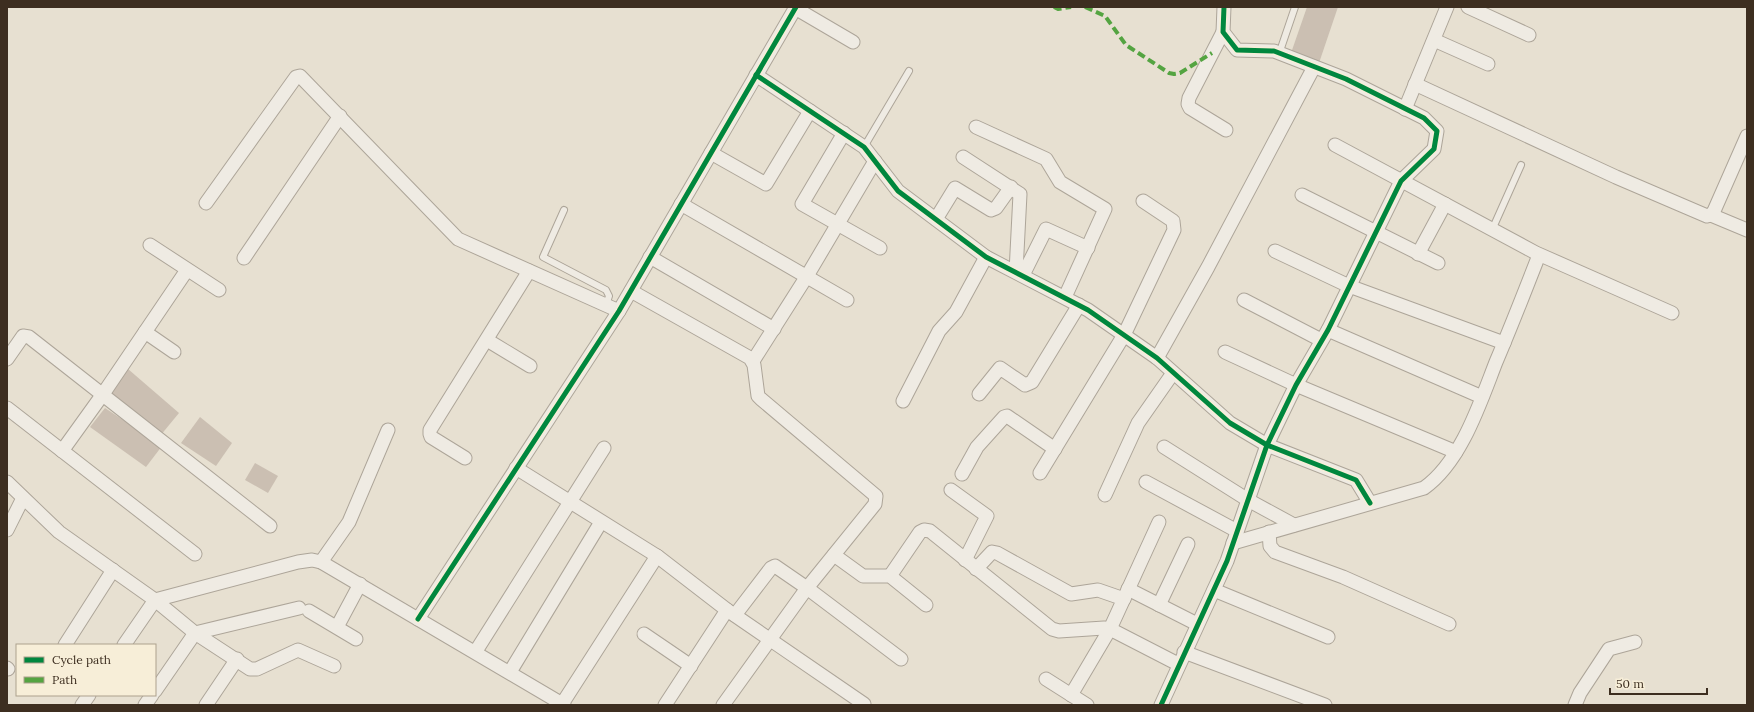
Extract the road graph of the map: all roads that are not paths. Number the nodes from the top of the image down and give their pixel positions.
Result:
1 (1224, 7) edge
2 (1295, 7) edge
3 (1447, 7) edge
4 (1468, 7) edge
5 (795, 8) edge
6 (1223, 32) junction
7 (1529, 35) dead end
8 (1434, 40) junction
9 (853, 42) dead end
10 (1279, 54) junction
11 (1488, 64) dead end
12 (1314, 67) junction
13 (909, 71) dead end
14 (756, 75) junction
15 (1415, 84) junction
16 (1405, 109) junction
17 (810, 111) junction
18 (340, 116) junction
19 (976, 127) dead end
20 (1226, 130) dead end
21 (844, 133) junction
22 (1747, 136) edge
23 (1335, 145) dead end
24 (864, 147) junction
25 (711, 153) junction
26 (963, 157) dead end
27 (875, 160) junction
28 (1521, 165) dead end
29 (1401, 181) junction
30 (1011, 187) junction
31 (1302, 195) dead end
32 (1143, 201) dead end
33 (206, 203) dead end
34 (681, 204) junction
35 (1445, 204) junction
36 (564, 210) dead end
37 (1711, 215) junction
38 (936, 219) junction
39 (838, 224) junction
40 (1492, 230) junction
41 (1747, 230) edge
42 (1376, 233) junction
43 (150, 245) dead end
44 (880, 248) dead end
45 (1088, 248) junction
46 (1275, 251) dead end
47 (1418, 254) junction
48 (1540, 255) junction
49 (650, 257) junction
50 (986, 257) junction
51 (244, 258) dead end
52 (1438, 263) dead end
53 (187, 270) junction
54 (529, 272) junction
55 (1020, 274) junction
56 (807, 276) junction
57 (1349, 286) junction
58 (219, 290) dead end
59 (631, 291) junction
60 (1064, 297) junction
61 (847, 300) dead end
62 (1244, 300) dead end
63 (606, 305) junction
64 (1079, 305) junction
65 (619, 311) junction
66 (1672, 313) dead end
67 (774, 329) junction
68 (145, 332) junction
69 (1124, 335) junction
70 (1325, 335) junction
71 (487, 340) junction
72 (1504, 343) junction
73 (174, 352) dead end
74 (1225, 352) dead end
75 (1157, 358) junction
76 (7, 359) edge
77 (753, 361) junction
78 (530, 366) dead end
79 (1173, 373) junction
80 (1296, 385) junction
81 (103, 394) junction
82 (979, 394) dead end
83 (1482, 397) junction
84 (903, 401) dead end
85 (7, 408) edge
86 (388, 430) dead end
87 (1267, 445) junction
88 (1164, 447) dead end
89 (604, 448) dead end
90 (1055, 449) junction
91 (62, 451) junction
92 (1456, 452) junction
93 (465, 458) dead end
94 (516, 468) junction
95 (1040, 473) dead end
96 (962, 474) dead end
97 (7, 482) edge
98 (1146, 482) dead end
99 (950, 490) dead end
100 (1105, 495) dead end
101 (23, 498) junction
102 (1248, 500) junction
103 (569, 502) junction
104 (1370, 503) junction
105 (601, 522) junction
106 (1159, 522) dead end
107 (1294, 525) junction
108 (270, 526) dead end
109 (7, 530) edge
110 (1269, 532) junction
111 (1236, 537) junction
112 (1188, 544) dead end
113 (195, 554) dead end
114 (834, 555) junction
115 (656, 556) junction
116 (965, 560) junction
117 (321, 562) junction
118 (976, 569) junction
119 (113, 570) junction
120 (890, 576) junction
121 (360, 584) junction
122 (807, 588) junction
123 (1214, 590) junction
124 (1126, 594) junction
125 (155, 600) junction
126 (926, 605) dead end
127 (1159, 605) junction
128 (731, 613) junction
129 (418, 619) junction
130 (1197, 624) junction
131 (1449, 624) dead end
132 (337, 627) junction
133 (1110, 629) junction
134 (196, 633) junction
135 (644, 634) dead end
136 (1328, 637) dead end
137 (770, 638) junction
138 (356, 639) dead end
139 (1635, 642) dead end
140 (66, 644) edge
141 (125, 644) edge
142 (476, 651) junction
143 (1184, 652) junction
144 (237, 659) junction
145 (901, 659) dead end
146 (1178, 664) junction
147 (334, 666) dead end
148 (691, 666) junction
149 (510, 672) junction
150 (1046, 679) dead end
151 (156, 690) edge
152 (1071, 695) junction
153 (88, 696) edge
154 (151, 696) edge
155 (563, 704) edge
156 (864, 704) edge
157 (82, 705) edge
158 (145, 705) edge
159 (206, 705) edge
160 (665, 705) edge
161 (722, 705) edge
162 (1087, 705) edge
163 (1161, 705) edge
164 (1325, 705) edge
165 (1575, 705) edge

1 - 6 street
2 - 10 lane
3 - 8 street
4 - 7 street
5 - 9 street
5 - 14 street
6 - 10 street
6 - 20 street
8 - 11 street
8 - 15 street
10 - 12 street
12 - 16 street
12 - 75 street
13 - 24 lane
14 - 17 street
14 - 25 street
15 - 16 street
15 - 37 street
16 - 29 street
17 - 21 street
17 - 25 street
18 - 33 street
18 - 51 street
18 - 54 street
19 - 45 street
21 - 24 street
21 - 39 street
22 - 37 street
23 - 29 street
24 - 27 street
25 - 34 street
26 - 30 street
27 - 38 street
27 - 39 street
28 - 40 lane
29 - 35 street
29 - 42 street
30 - 38 street
30 - 55 street
31 - 42 street
32 - 69 street
34 - 49 street
34 - 56 street
35 - 40 street
35 - 47 street
36 - 63 lane
37 - 41 street
38 - 50 street
39 - 44 street
39 - 56 street
40 - 48 street
42 - 47 street
42 - 57 street
43 - 53 street
45 - 55 street
45 - 60 street
46 - 57 street
47 - 52 street
48 - 66 street
48 - 72 street
49 - 59 street
49 - 67 street
50 - 55 street
50 - 84 street
53 - 58 street
53 - 68 street
54 - 63 street
54 - 71 street
55 - 60 street
56 - 61 street
56 - 67 street
57 - 70 street
57 - 72 street
59 - 65 street
59 - 77 street
60 - 64 street
62 - 70 street
63 - 65 street
64 - 69 street
64 - 82 street
65 - 94 street
67 - 77 street
68 - 73 street
68 - 81 street
69 - 75 street
69 - 90 street
70 - 80 street
70 - 83 street
71 - 78 street
71 - 93 street
72 - 83 street
74 - 80 street
75 - 79 street
76 - 81 street
77 - 114 street
79 - 87 street
79 - 100 street
80 - 87 street
80 - 92 street
81 - 91 street
81 - 108 street
83 - 92 street
85 - 91 street
86 - 117 street
87 - 102 street
87 - 104 street
88 - 102 street
89 - 103 street
90 - 95 street
90 - 96 street
91 - 113 street
92 - 104 street
94 - 103 street
94 - 129 street
97 - 101 street
98 - 111 street
99 - 116 street
101 - 109 street
101 - 119 street
102 - 107 street
102 - 111 street
103 - 105 street
103 - 142 street
104 - 107 street
105 - 115 street
105 - 149 street
106 - 124 street
107 - 110 street
110 - 111 street
110 - 131 street
111 - 123 street
112 - 127 street
114 - 120 street
114 - 122 street
115 - 128 street
115 - 155 street
116 - 118 street
116 - 120 street
117 - 121 street
117 - 125 street
118 - 124 street
118 - 133 street
119 - 125 street
119 - 140 street
120 - 126 street
121 - 129 street
121 - 132 street
122 - 128 street
122 - 137 street
122 - 145 street
123 - 130 street
123 - 136 street
124 - 127 street
124 - 133 street
125 - 134 street
125 - 141 street
127 - 130 street
128 - 137 street
128 - 148 street
129 - 142 street
130 - 143 street
132 - 134 street
132 - 138 street
133 - 146 street
133 - 152 street
134 - 144 street
134 - 151 street
135 - 148 street
137 - 156 street
137 - 161 street
139 - 165 street
142 - 149 street
143 - 146 street
143 - 164 street
144 - 147 street
144 - 159 street
146 - 163 street
148 - 160 street
149 - 155 street
150 - 152 street
152 - 162 street
153 - 157 street
154 - 158 street

